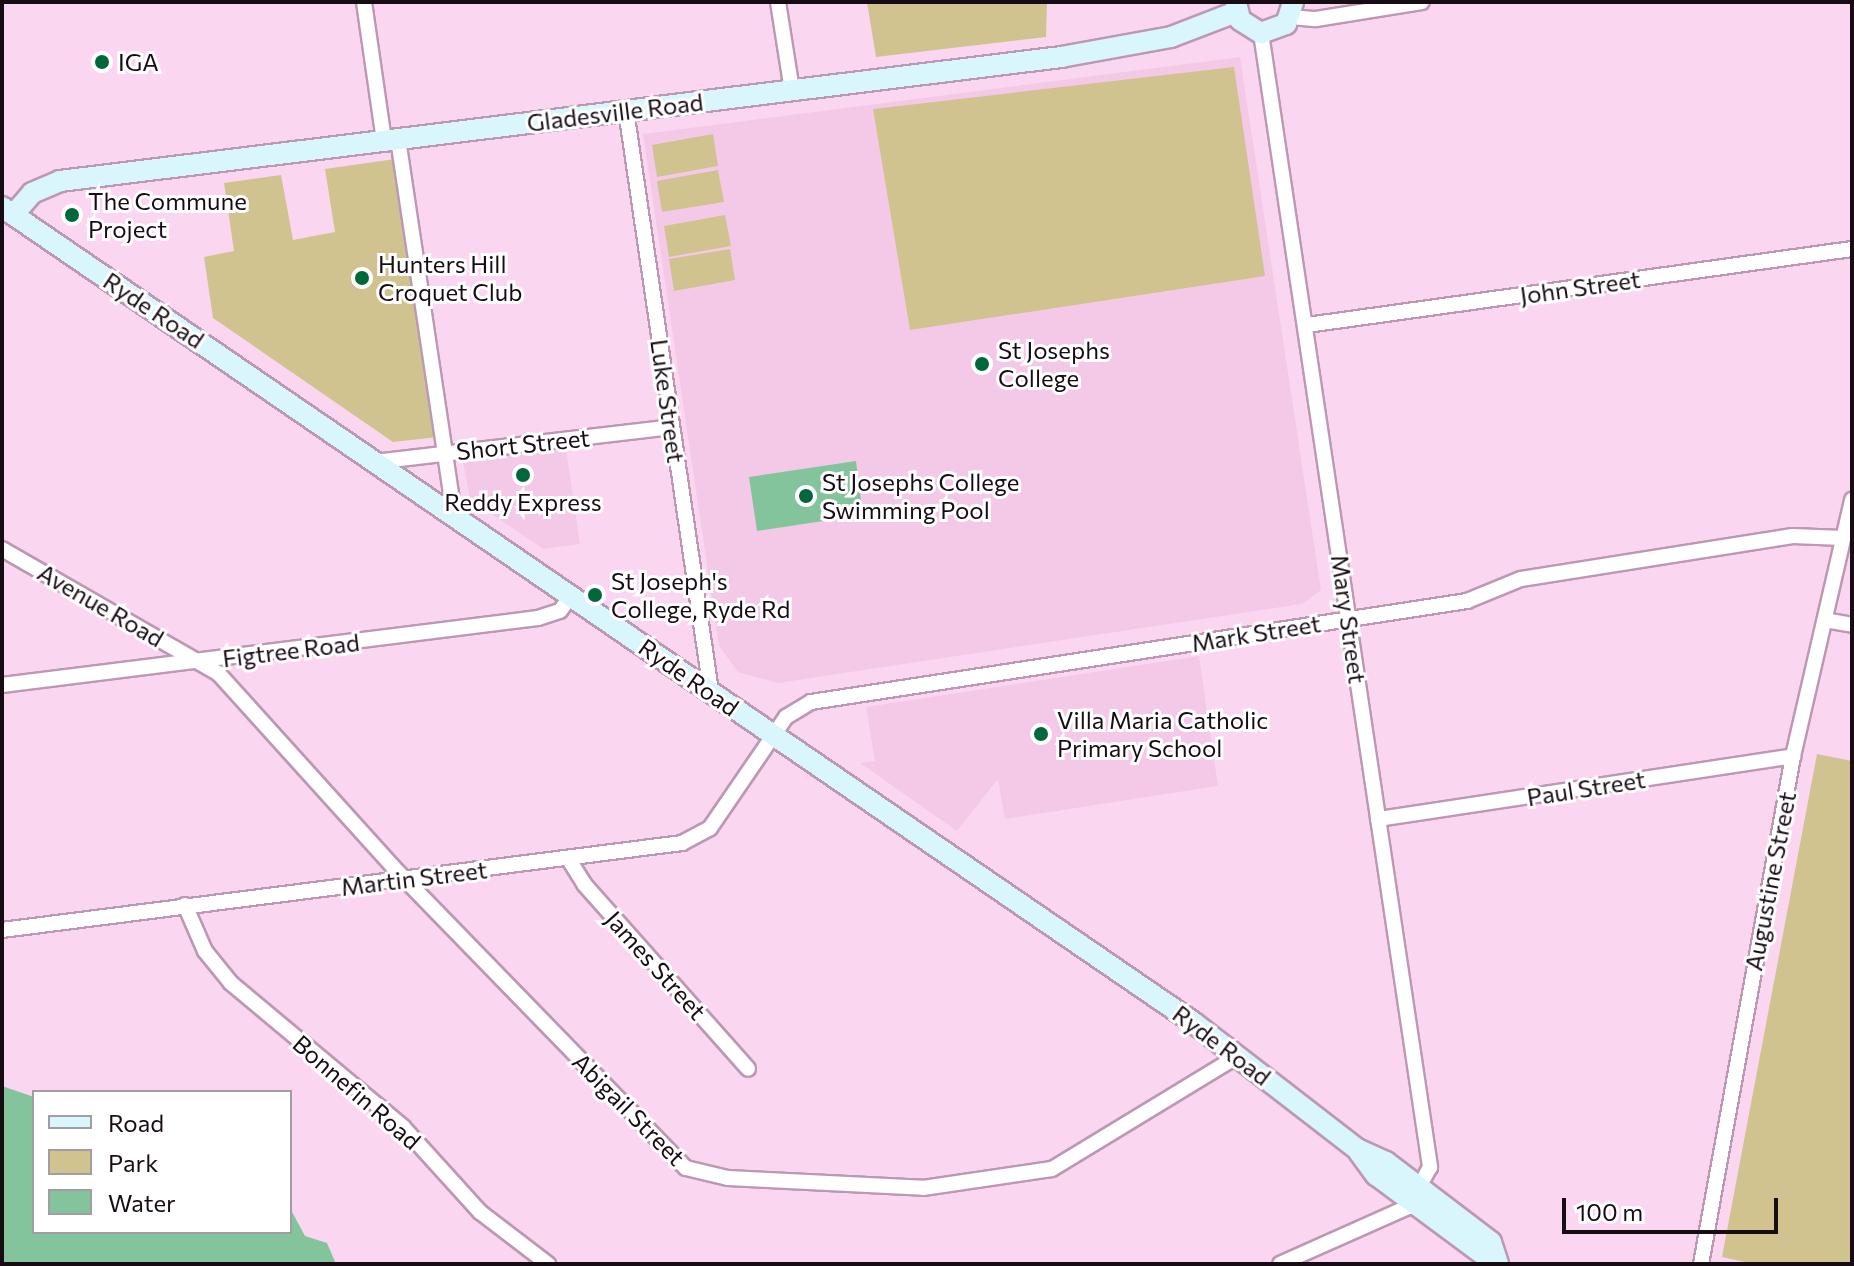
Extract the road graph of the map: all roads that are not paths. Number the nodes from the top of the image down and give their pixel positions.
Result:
1 (364, 2) edge
2 (778, 2) edge
3 (1422, 2) edge
4 (1236, 7) edge
5 (1292, 9) edge
6 (1261, 33) junction
7 (792, 90) junction
8 (626, 110) junction
9 (391, 140) junction
10 (8, 210) edge
11 (1852, 249) edge
12 (1307, 325) junction
13 (671, 427) junction
14 (446, 453) junction
15 (375, 462) junction
16 (1852, 500) edge
17 (454, 515) junction
18 (1843, 538) junction
19 (2, 549) edge
20 (571, 596) junction
21 (1348, 619) junction
22 (1825, 620) junction
23 (1852, 625) edge
24 (200, 662) junction
25 (2, 685) edge
26 (711, 691) junction
27 (774, 735) junction
28 (1793, 756) junction
29 (1378, 819) junction
30 (568, 858) junction
31 (406, 880) junction
32 (185, 905) junction
33 (2, 930) edge
34 (1238, 1056) junction
35 (748, 1069) dead end
36 (1416, 1194) junction
37 (548, 1264) edge
38 (1280, 1264) edge
39 (1497, 1264) edge
40 (1701, 1264) edge

1 - 9 street
2 - 7 street
3 - 5 street
4 - 6 main road
4 - 7 main road, Gladesville Road
5 - 6 main road
6 - 12 street, Mary Street
7 - 8 main road, Gladesville Road
8 - 9 main road, Gladesville Road
8 - 13 street, Luke Street
9 - 10 main road, Gladesville Road
9 - 14 street
10 - 15 main road, Ryde Road
11 - 12 street, John Street
12 - 21 street, Mary Street
13 - 14 street, Short Street
13 - 26 street, Luke Street
14 - 15 street, Short Street
14 - 17 street
15 - 17 main road, Ryde Road
16 - 18 street, Augustine Street
17 - 20 main road, Ryde Road
18 - 21 street, Mark Street
18 - 22 street, Augustine Street
19 - 24 street, Avenue Road
20 - 24 street, Figtree Road
20 - 26 main road, Ryde Road
21 - 27 street, Mark Street
21 - 29 street, Mary Street
22 - 23 street
22 - 28 street, Augustine Street
24 - 25 street, Figtree Road
24 - 31 street, Abigail Street
26 - 27 main road, Ryde Road
27 - 30 street, Martin Street
27 - 34 main road, Ryde Road
28 - 29 street, Paul Street
28 - 40 street, Augustine Street
29 - 36 street, Mary Street
30 - 31 street, Martin Street
30 - 35 street, James Street
31 - 32 street, Martin Street
31 - 34 street, Abigail Street
32 - 33 street, Martin Street
32 - 37 street, Bonnefin Road
34 - 36 main road, Ryde Road
36 - 38 street
36 - 39 main road, Ryde Road

